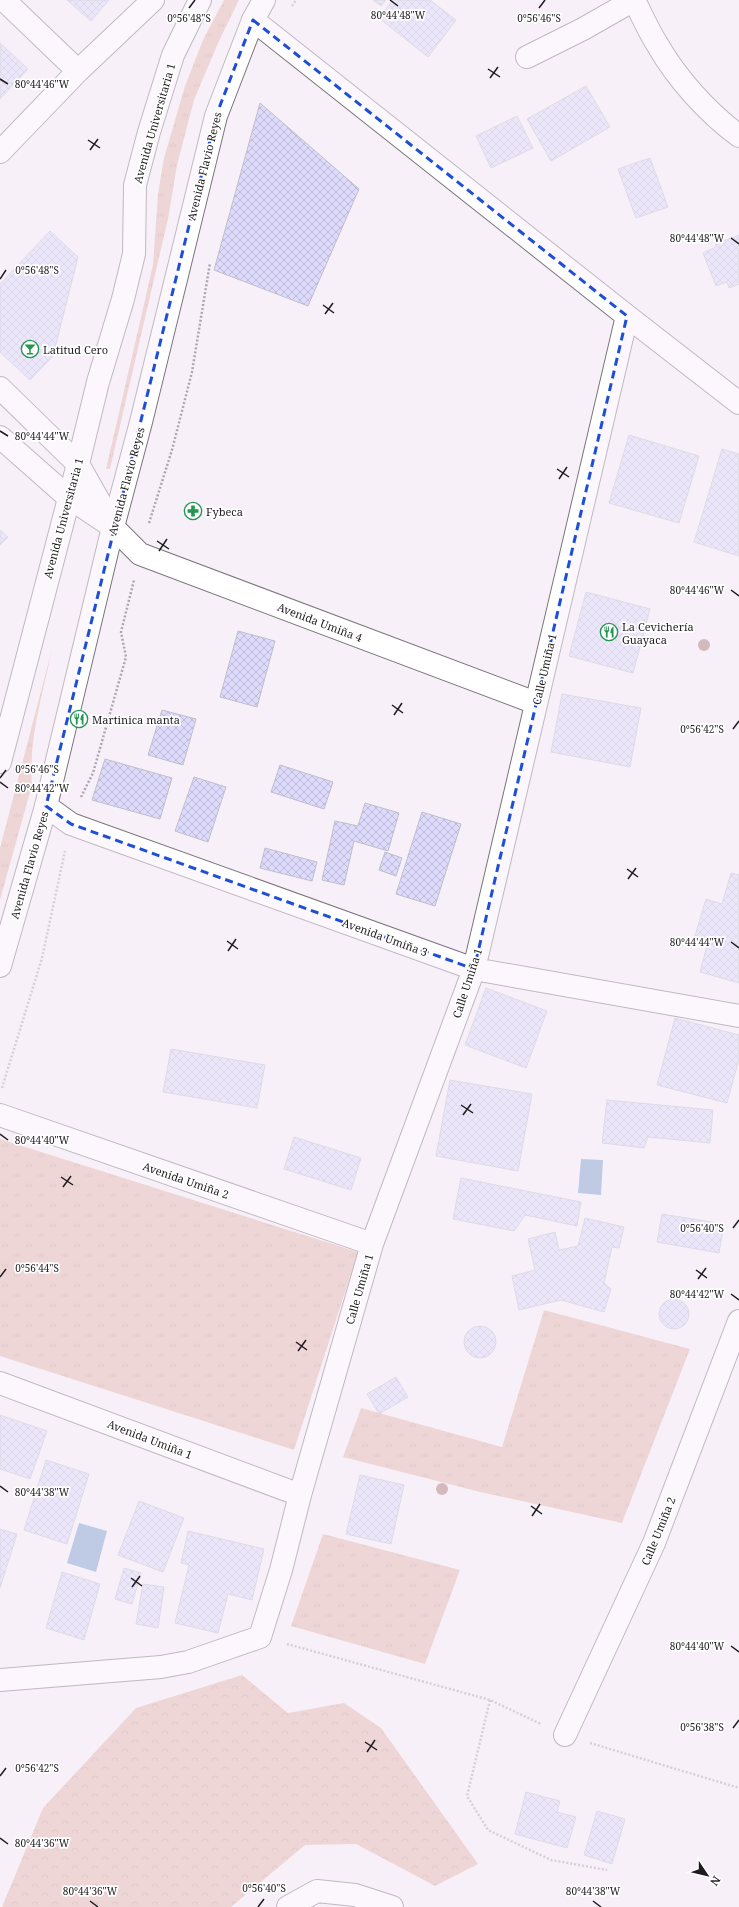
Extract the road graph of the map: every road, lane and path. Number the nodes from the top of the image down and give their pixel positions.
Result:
1 (4, 0) edge
2 (153, 0) edge
3 (200, 0) edge
4 (264, 0) edge
5 (634, 0) edge
6 (253, 20) junction
7 (527, 57) dead end
8 (78, 71) junction
9 (739, 136) edge
10 (0, 152) edge
11 (212, 255) dead end
12 (627, 316) junction
13 (0, 388) edge
14 (739, 403) edge
15 (0, 437) edge
16 (78, 464) junction
17 (68, 497) junction
18 (113, 527) junction
19 (147, 529) dead end
20 (134, 579) dead end
21 (536, 703) junction
22 (0, 762) edge
23 (78, 804) dead end
24 (46, 806) junction
25 (66, 846) dead end
26 (0, 966) edge
27 (474, 969) junction
28 (739, 1016) edge
29 (0, 1095) edge
30 (0, 1115) edge
31 (372, 1244) junction
32 (739, 1321) edge
33 (0, 1383) edge
34 (300, 1495) junction
35 (260, 1637) junction
36 (0, 1680) edge
37 (490, 1700) junction
38 (565, 1735) junction
39 (739, 1788) edge
40 (607, 1870) dead end
41 (288, 1907) edge
42 (392, 1907) edge

1 - 8 street
2 - 8 street
3 - 16 street, Avenida Universitaria 1
4 - 6 street, Avenida Flavio Reyes
5 - 7 street
5 - 9 street
6 - 12 street
6 - 18 street, Avenida Flavio Reyes
8 - 10 street
11 - 19 path
12 - 14 street
12 - 21 street, Calle Umiña 1
13 - 16 street
15 - 17 street
16 - 17 street, Avenida Universitaria 1
16 - 18 street
17 - 18 street
17 - 22 street, Avenida Universitaria 1
18 - 21 street, Avenida Umiña 4
18 - 24 street, Avenida Flavio Reyes
20 - 23 path
21 - 27 street, Calle Umiña 1
24 - 26 street, Avenida Flavio Reyes
24 - 27 street, Avenida Umiña 3
25 - 29 path
27 - 28 street, Avenida Umiña 3
27 - 31 street, Calle Umiña 1
30 - 31 street, Avenida Umiña 2
31 - 34 street, Calle Umiña 1
32 - 38 street, Calle Umiña 2
33 - 34 street, Avenida Umiña 1
34 - 35 street, Calle Umiña 1
35 - 36 street
35 - 37 path
37 - 38 path
37 - 40 path
38 - 39 path
41 - 42 street

